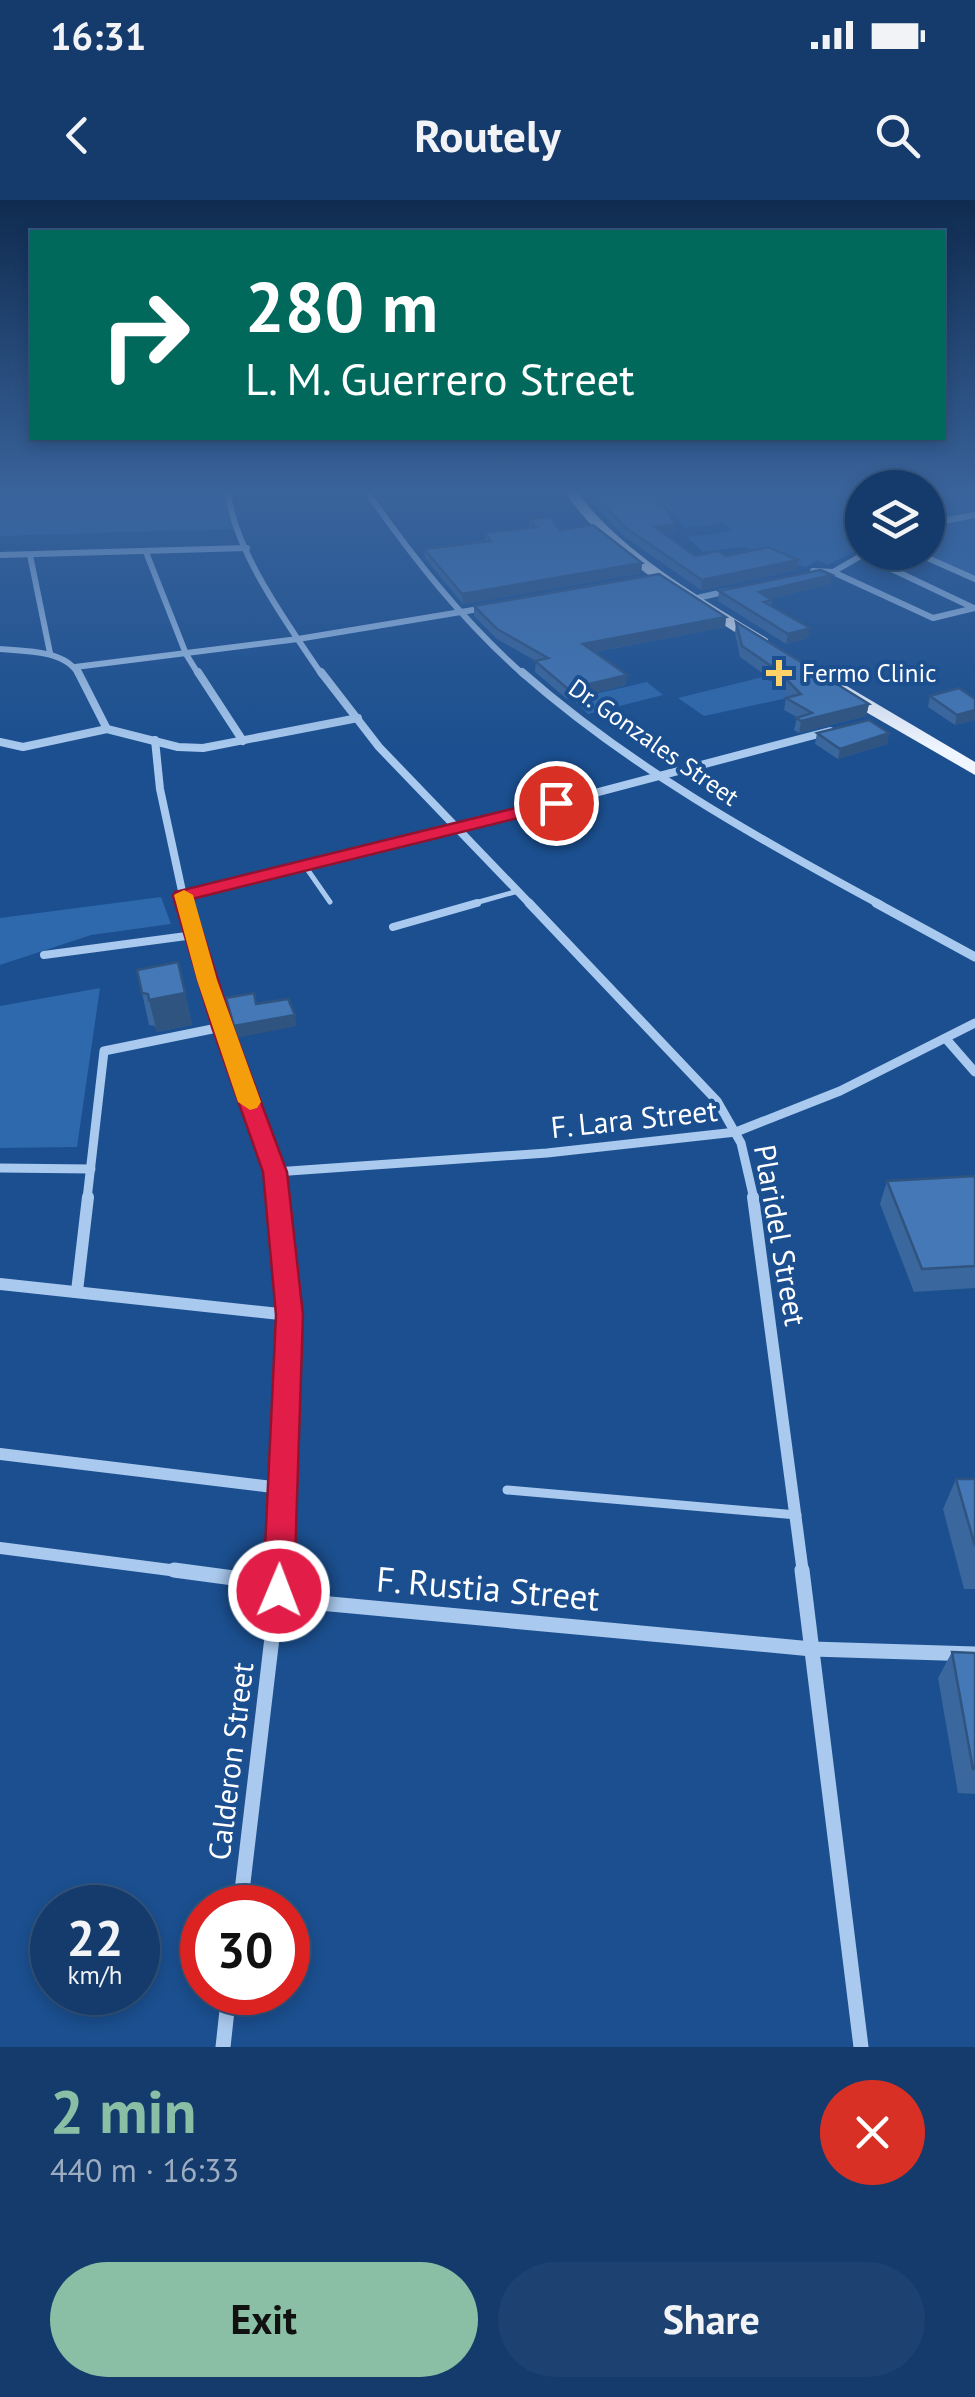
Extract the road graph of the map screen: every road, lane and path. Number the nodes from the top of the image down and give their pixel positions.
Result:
1 (35, 578) edge
2 (156, 578) edge
3 (261, 578) edge
4 (428, 578) edge
5 (650, 578) edge
6 (665, 578) edge
7 (846, 578) edge
8 (914, 578) edge
9 (645, 579) edge
10 (738, 589) edge
11 (697, 598) junction
12 (490, 607) edge
13 (457, 612) junction
14 (298, 639) junction
15 (0, 649) edge
16 (50, 653) junction
17 (186, 654) junction
18 (785, 656) edge
19 (75, 667) junction
20 (830, 684) edge
21 (358, 718) junction
22 (849, 727) edge
23 (107, 729) junction
24 (155, 740) junction
25 (243, 741) junction
26 (0, 742) edge
27 (975, 770) edge
28 (658, 776) junction
29 (454, 830) junction
30 (306, 866) junction
31 (518, 891) junction
32 (182, 896) junction
33 (330, 902) dead end
34 (393, 926) dead end
35 (194, 935) junction
36 (44, 956) dead end
37 (975, 957) edge
38 (975, 1023) edge
39 (222, 1027) junction
40 (947, 1040) junction
41 (975, 1072) edge
42 (736, 1132) junction
43 (0, 1168) edge
44 (92, 1168) junction
45 (275, 1172) junction
46 (0, 1284) edge
47 (77, 1291) junction
48 (290, 1315) junction
49 (0, 1454) edge
50 (281, 1488) junction
51 (508, 1490) dead end
52 (797, 1516) junction
53 (0, 1548) edge
54 (279, 1591) junction
55 (812, 1648) junction
56 (975, 1654) edge
57 (243, 1885) edge
58 (227, 2015) edge
59 (223, 2047) edge
60 (861, 2047) edge

1 - 16 street
2 - 17 street
3 - 14 street, Plaridel Street
4 - 13 street, Dr. Gonzales Street
5 - 9 street
6 - 11 main road
7 - 8 street
10 - 11 street
11 - 18 main road
12 - 13 street
13 - 14 street
13 - 28 street, Dr. Gonzales Street
14 - 17 street
14 - 21 street, Plaridel Street
15 - 16 street
16 - 19 street
17 - 19 street
17 - 25 street
19 - 23 street
20 - 27 main road
21 - 25 street
21 - 29 street, Plaridel Street
22 - 28 street
23 - 24 street
23 - 26 street
24 - 25 street
24 - 32 street, Calderon Street
28 - 29 street
28 - 37 street, Dr. Gonzales Street
29 - 30 street
29 - 31 street, Plaridel Street
30 - 32 street
30 - 33 lane
31 - 34 lane
31 - 42 street, Plaridel Street
32 - 35 street, Calderon Street
35 - 36 lane
35 - 39 street, Calderon Street
38 - 40 street, F. Lara Street
39 - 44 street
39 - 45 street, Calderon Street
40 - 41 street
40 - 42 street, F. Lara Street
42 - 45 street, F. Lara Street
42 - 52 street, Plaridel Street
43 - 44 street
44 - 47 street
45 - 48 street, Calderon Street
46 - 47 street
47 - 48 street
48 - 50 street, Calderon Street
49 - 50 street
50 - 54 street, Calderon Street
51 - 52 lane
52 - 55 street, Plaridel Street
53 - 54 street, F. Rustia Street
54 - 55 street, F. Rustia Street
54 - 57 street, Calderon Street
55 - 56 street, F. Rustia Street
55 - 60 street, Plaridel Street
58 - 59 street

